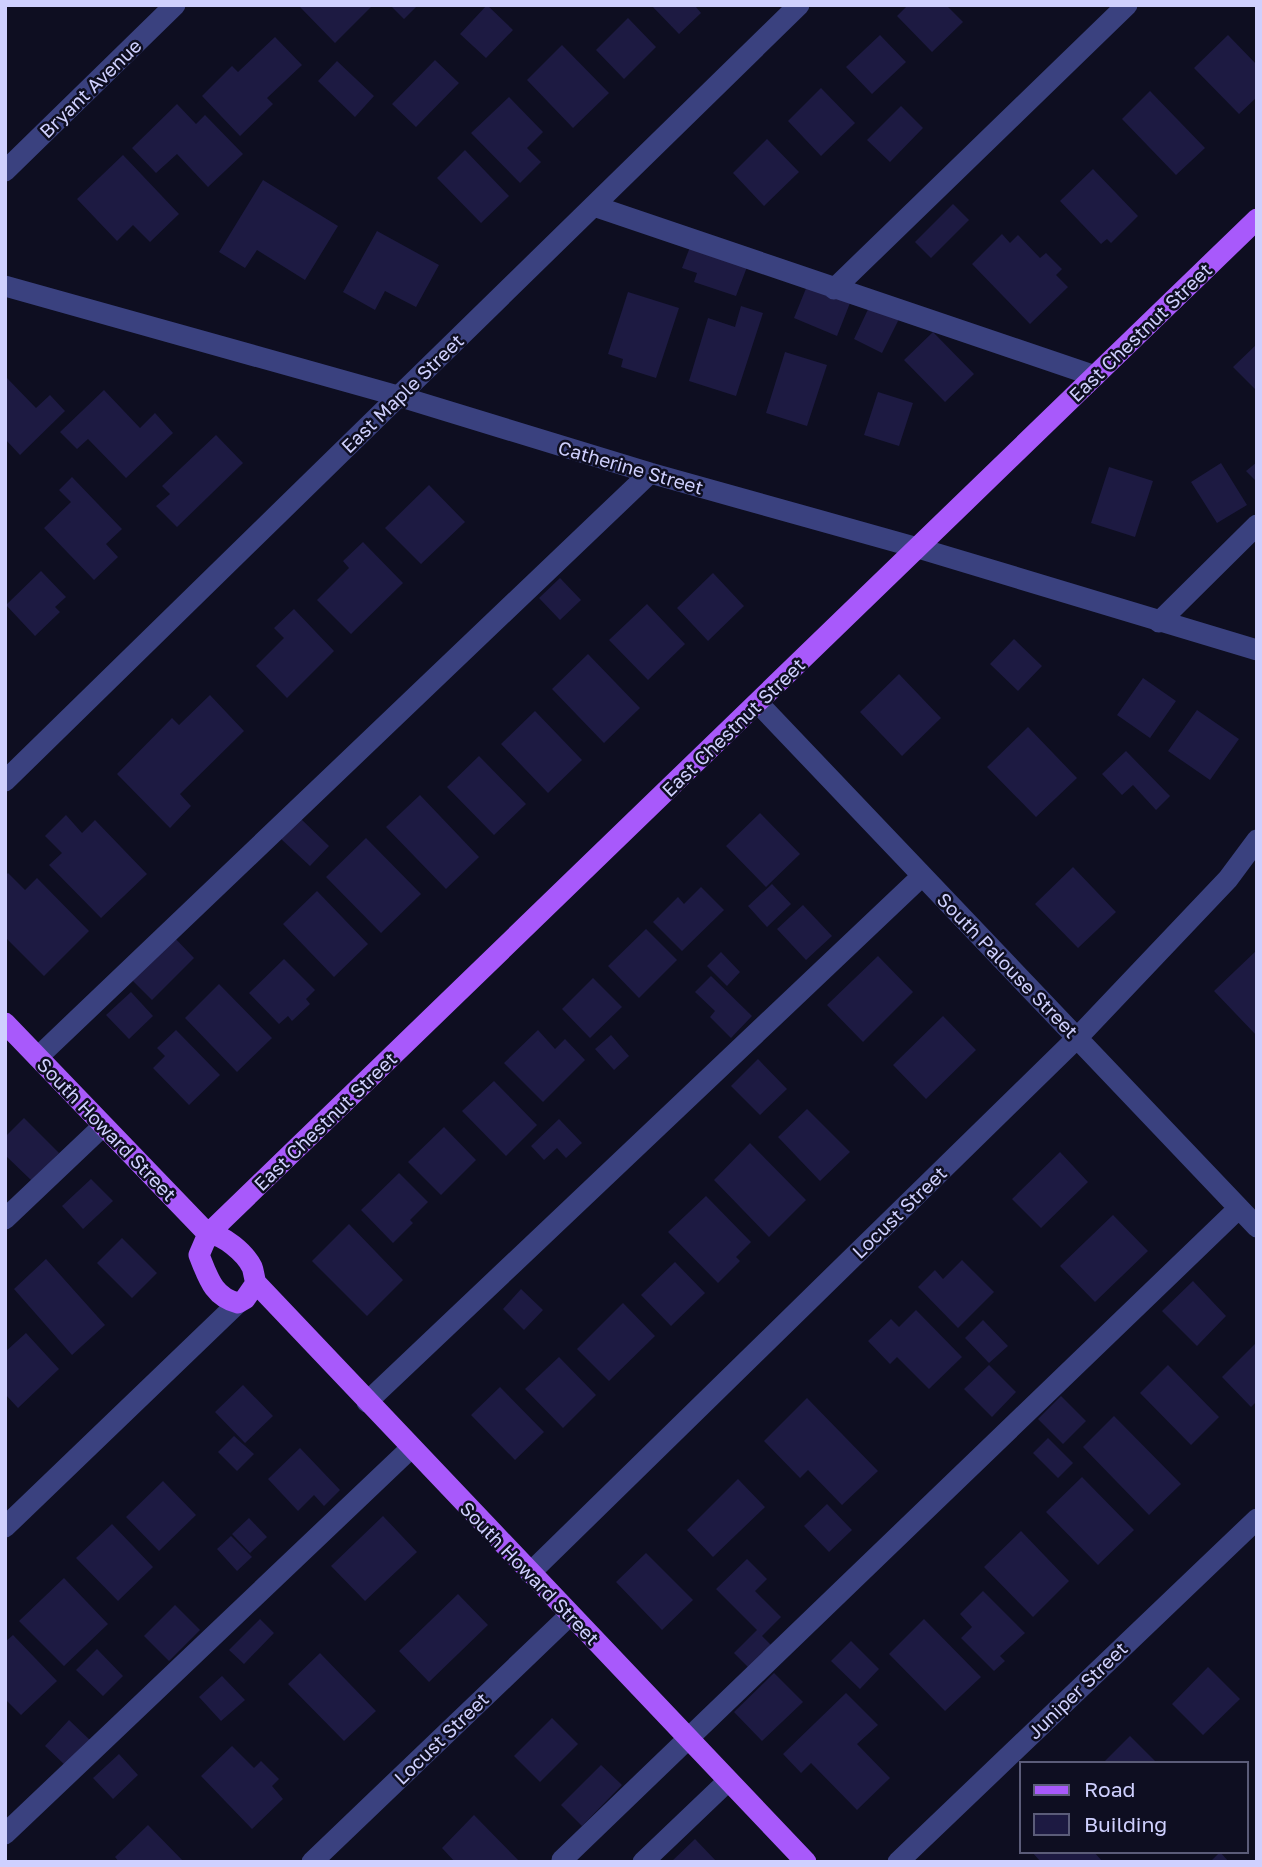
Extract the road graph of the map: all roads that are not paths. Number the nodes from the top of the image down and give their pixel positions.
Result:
1 (175, 5) edge
2 (799, 5) edge
3 (1127, 5) edge
4 (5, 171) edge
5 (594, 206) junction
6 (1257, 219) edge
7 (5, 286) edge
8 (834, 289) junction
9 (1095, 376) junction
10 (398, 396) junction
11 (650, 473) junction
12 (1257, 525) edge
13 (918, 548) junction
14 (1159, 622) junction
15 (1257, 650) edge
16 (758, 703) junction
17 (5, 781) edge
18 (1257, 839) edge
19 (922, 876) junction
20 (5, 1023) edge
21 (1078, 1037) junction
22 (38, 1057) junction
23 (103, 1126) junction
24 (1239, 1208) junction
25 (5, 1219) edge
26 (1257, 1227) edge
27 (208, 1234) junction
28 (246, 1295) junction
29 (367, 1402) junction
30 (411, 1448) junction
31 (1257, 1519) edge
32 (5, 1527) edge
33 (530, 1573) junction
34 (570, 1615) junction
35 (688, 1739) junction
36 (728, 1781) junction
37 (5, 1834) edge
38 (312, 1862) edge
39 (564, 1862) edge
40 (643, 1862) edge
41 (806, 1862) edge
42 (898, 1862) edge

1 - 4 street, Bryant Avenue
2 - 5 street, East Maple Street
3 - 8 street
5 - 8 street
5 - 10 street, East Maple Street
6 - 9 main road, East Chestnut Street
7 - 10 street, Catherine Street
8 - 9 street
9 - 13 main road, East Chestnut Street
10 - 11 street, Catherine Street
10 - 17 street, East Maple Street
11 - 13 street, Catherine Street
11 - 22 street
12 - 14 street
13 - 14 street, Catherine Street
13 - 16 main road, East Chestnut Street
14 - 15 street, Catherine Street
16 - 19 street, South Palouse Street
16 - 27 main road, East Chestnut Street
18 - 21 street, Locust Street
19 - 21 street, South Palouse Street
19 - 29 street
20 - 22 main road, South Howard Street
21 - 24 street, South Palouse Street
21 - 33 street, Locust Street
22 - 23 main road, South Howard Street
23 - 25 street
23 - 27 main road, South Howard Street
24 - 26 street, South Palouse Street
24 - 35 street
27 - 28 main road, South Howard Street
27 - 28 main road
28 - 29 main road, South Howard Street
28 - 32 street
29 - 30 main road, South Howard Street
30 - 33 main road, South Howard Street
30 - 37 street
31 - 42 street, Juniper Street
33 - 34 main road, South Howard Street
34 - 35 main road, South Howard Street
34 - 38 street, Locust Street
35 - 36 main road, South Howard Street
35 - 39 street
36 - 40 street
36 - 41 main road, South Howard Street

